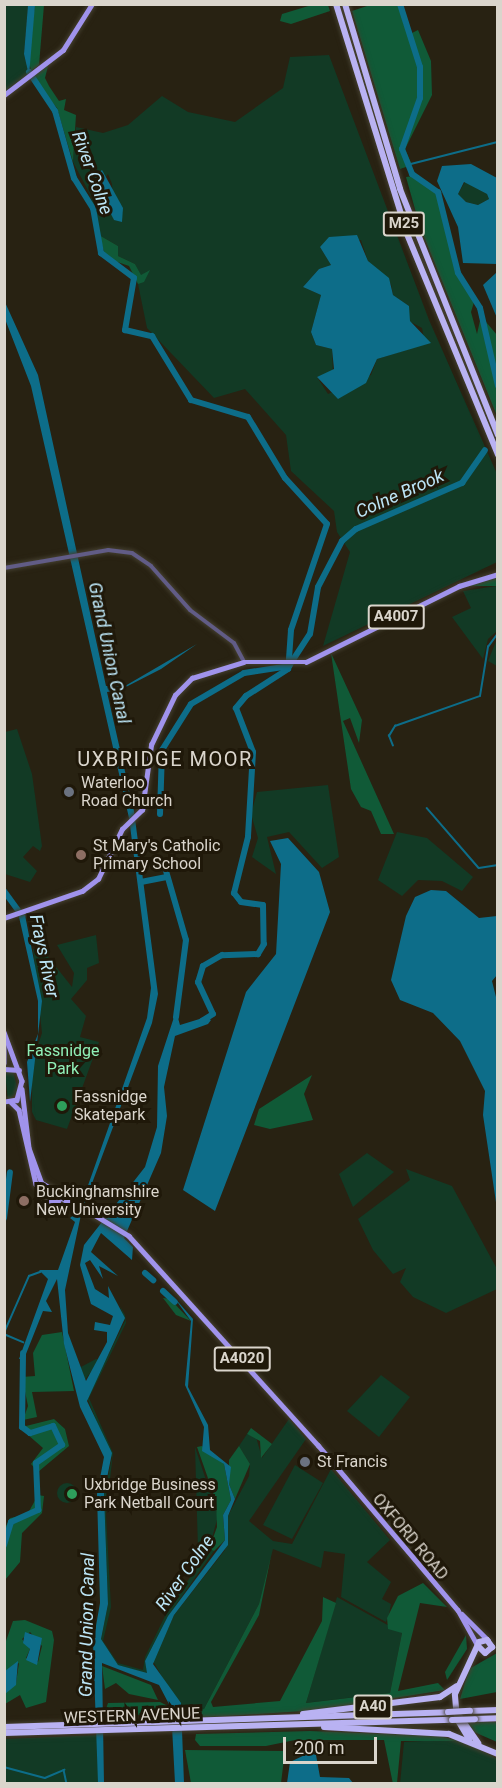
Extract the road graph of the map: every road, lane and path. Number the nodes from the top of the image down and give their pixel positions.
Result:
1 (92, 4) edge
2 (336, 4) edge
3 (345, 4) edge
4 (4, 95) edge
5 (496, 432) edge
6 (498, 455) edge
7 (4, 568) edge
8 (498, 574) edge
9 (244, 662) junction
10 (4, 918) edge
11 (4, 1032) edge
12 (4, 1043) edge
13 (4, 1063) edge
14 (4, 1069) edge
15 (19, 1070) junction
16 (22, 1089) junction
17 (7, 1102) edge
18 (61, 1201) junction
19 (45, 1202) dead end
20 (76, 1204) junction
21 (458, 1610) junction
22 (488, 1641) junction
23 (498, 1643) edge
24 (478, 1646) junction
25 (498, 1648) edge
26 (489, 1652) junction
27 (471, 1661) junction
28 (457, 1686) junction
29 (440, 1697) junction
30 (455, 1698) junction
31 (498, 1710) edge
32 (459, 1716) junction
33 (498, 1718) edge
34 (210, 1722) junction
35 (185, 1725) junction
36 (261, 1726) junction
37 (4, 1727) edge
38 (26, 1729) junction
39 (462, 1730) junction
40 (4, 1733) edge
41 (449, 1734) junction
42 (475, 1742) junction
43 (497, 1753) edge

1 - 4 main road
2 - 6 highway, M25
3 - 5 highway, M25
7 - 9 street
8 - 9 main road, A4007
9 - 10 main road, A4007
11 - 15 main road
12 - 13 main road
14 - 15 main road
15 - 16 main road
16 - 17 main road
16 - 20 main road, A4020
17 - 18 main road, A4020
18 - 19 main road
18 - 20 main road, A4020
20 - 21 main road, OXFORD ROAD / A4020
21 - 22 main road, OXFORD ROAD / A4020
21 - 24 main road, OXFORD ROAD / A4020
22 - 23 highway
22 - 24 highway
22 - 26 highway
24 - 26 highway
24 - 27 highway
25 - 26 highway
26 - 27 highway
27 - 28 highway
28 - 29 highway, A40
28 - 30 highway
29 - 30 highway
29 - 34 highway, A40
30 - 32 highway
31 - 34 highway, bridge
32 - 39 highway
32 - 42 highway
33 - 36 highway, bridge
34 - 35 highway, WESTERN AVENUE / A40
35 - 36 highway, WESTERN AVENUE / A40
35 - 38 highway, WESTERN AVENUE / A40
36 - 41 highway
37 - 38 highway, WESTERN AVENUE / A40
38 - 40 highway, WESTERN AVENUE / A40
39 - 41 highway
39 - 42 highway
41 - 42 highway
42 - 43 highway

